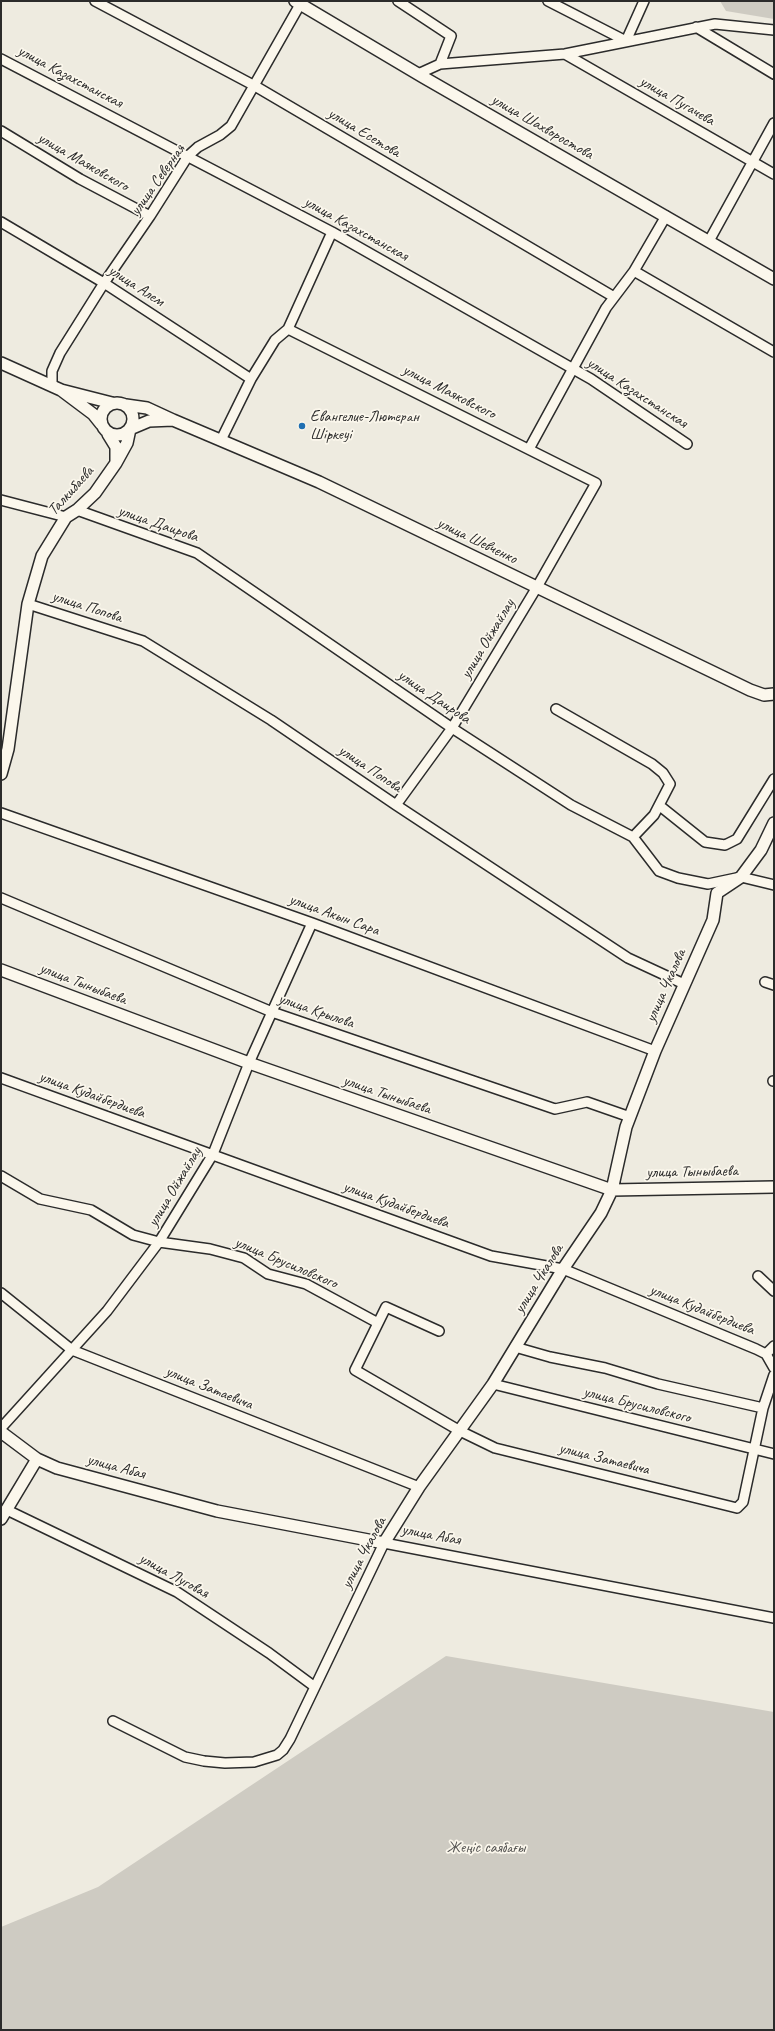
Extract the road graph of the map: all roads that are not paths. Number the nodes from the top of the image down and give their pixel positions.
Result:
1 (96, 1) edge
2 (398, 1) edge
3 (548, 1) edge
4 (644, 1) edge
5 (299, 2) edge
6 (696, 27) junction
7 (774, 30) edge
8 (626, 42) junction
9 (565, 54) junction
10 (1, 59) edge
11 (440, 64) junction
12 (418, 74) junction
13 (774, 74) edge
14 (255, 86) junction
15 (774, 123) edge
16 (1, 131) edge
17 (188, 156) junction
18 (752, 161) junction
19 (774, 174) edge
20 (150, 216) junction
21 (666, 216) junction
22 (1, 222) edge
23 (332, 232) junction
24 (709, 241) junction
25 (634, 271) junction
26 (774, 279) edge
27 (104, 283) junction
28 (614, 298) junction
29 (288, 329) junction
30 (774, 352) edge
31 (1, 363) edge
32 (573, 369) junction
33 (252, 379) junction
34 (57, 388) junction
35 (112, 403) junction
36 (126, 405) junction
37 (173, 420) junction
38 (101, 424) junction
39 (130, 429) junction
40 (108, 434) junction
41 (221, 440) junction
42 (687, 444) dead end
43 (529, 450) junction
44 (116, 463) junction
45 (596, 483) joint
46 (1, 500) edge
47 (78, 510) junction
48 (66, 517) junction
49 (537, 588) junction
50 (28, 604) junction
51 (769, 694) edge
52 (556, 710) dead end
53 (452, 728) junction
54 (1, 774) edge
55 (774, 779) edge
56 (396, 805) junction
57 (660, 806) junction
58 (1, 813) edge
59 (774, 823) edge
60 (633, 837) junction
61 (741, 877) junction
62 (774, 884) edge
63 (1, 898) edge
64 (312, 923) junction
65 (1, 970) edge
66 (765, 982) dead end
67 (684, 984) junction
68 (774, 985) edge
69 (272, 1012) junction
70 (655, 1051) junction
71 (249, 1063) junction
72 (1, 1078) edge
73 (630, 1117) junction
74 (212, 1154) junction
75 (1, 1176) edge
76 (774, 1187) edge
77 (612, 1190) junction
78 (158, 1242) junction
79 (563, 1269) junction
80 (758, 1276) dead end
81 (774, 1291) edge
82 (1, 1293) edge
83 (378, 1322) junction
84 (439, 1331) dead end
85 (774, 1346) edge
86 (516, 1347) junction
87 (72, 1350) junction
88 (766, 1354) junction
89 (774, 1368) edge
90 (774, 1375) edge
91 (493, 1384) junction
92 (763, 1408) junction
93 (1, 1428) edge
94 (460, 1431) junction
95 (1, 1432) edge
96 (754, 1449) junction
97 (774, 1454) edge
98 (37, 1459) junction
99 (419, 1487) junction
100 (4, 1515) edge
101 (384, 1543) junction
102 (774, 1618) edge
103 (315, 1688) junction
104 (113, 1721) dead end

1 - 14 street, улица Есетова
2 - 11 street
3 - 8 street
4 - 8 street
5 - 12 street, улица Шахворостова
5 - 14 street, улица Северная
6 - 7 street
6 - 8 street
6 - 13 street
8 - 9 street
9 - 11 street
9 - 18 street, улица Пугачева
10 - 17 street, улица Казахстанская
11 - 12 street
12 - 21 street, улица Шахворостова
14 - 17 street, улица Северная
14 - 28 street, улица Есетова
15 - 18 street
16 - 20 street, улица Маяковского
17 - 20 street, улица Северная
17 - 23 street, улица Казахстанская
18 - 19 street, улица Пугачева
18 - 24 street
20 - 27 street, улица Северная
21 - 24 street, улица Шахворостова
21 - 25 street
22 - 27 street, улица Алем
23 - 29 street
23 - 32 street, улица Казахстанская
24 - 26 street, улица Шахворостова
25 - 28 street
25 - 30 street
27 - 33 street, улица Алем
27 - 34 street, улица Северная
28 - 32 street
29 - 33 street
29 - 43 street, улица Маяковского
31 - 34 street
32 - 42 street, улица Казахстанская
32 - 43 street
33 - 41 street
34 - 35 street
34 - 38 street
35 - 36 street
35 - 38 street
36 - 37 street, улица Шевченко
36 - 39 street
37 - 39 street
37 - 41 street, улица Шевченко
38 - 40 street
39 - 40 street
39 - 44 street, Талкибаева
40 - 44 street
41 - 49 street, улица Шевченко
43 - 45 street, улица Маяковского
44 - 47 street, Талкибаева
45 - 49 street, улица Ойжайлау
46 - 48 street
47 - 48 street, Талкибаева
47 - 53 street, улица Даирова
48 - 50 street, Талкибаева
49 - 51 street, улица Шевченко
49 - 53 street, улица Ойжайлау
50 - 54 street, Талкибаева
50 - 56 street, улица Попова
52 - 57 street
53 - 56 street, улица Ойжайлау
53 - 60 street, улица Даирова
55 - 57 street
56 - 67 street, улица Попова
57 - 60 street
58 - 64 street, улица Акын Сара
59 - 61 street, улица Чкалова
60 - 61 street, улица Даирова
61 - 62 street, улица Даирова
61 - 67 street, улица Чкалова
63 - 69 street, улица Крылова
64 - 69 street, улица Ойжайлау
64 - 70 street, улица Акын Сара
65 - 71 street, улица Тыныбаева
66 - 68 street
67 - 70 street, улица Чкалова
69 - 71 street, улица Ойжайлау
69 - 73 street, улица Крылова
70 - 73 street, улица Чкалова
71 - 74 street, улица Ойжайлау
71 - 77 street, улица Тыныбаева
72 - 74 street, улица Кудайбердиева
73 - 77 street, улица Чкалова
74 - 78 street, улица Ойжайлау
74 - 79 street, улица Кудайбердиева
75 - 78 street, улица Брусиловского
76 - 77 street, улица Тыныбаева
77 - 79 street, улица Чкалова
78 - 83 street, улица Брусиловского
78 - 87 street, улица Ойжайлау
79 - 86 street, улица Чкалова
79 - 88 street, улица Кудайбердиева
80 - 81 street
82 - 87 street, улица Затаевича
83 - 84 street
83 - 94 street
85 - 88 street
86 - 91 street, улица Чкалова
86 - 92 street
87 - 93 street, улица Ойжайлау
87 - 99 street, улица Затаевича
88 - 89 street, улица Кудайбердиева
90 - 92 street
91 - 94 street, улица Чкалова
91 - 96 street, улица Брусиловского
92 - 96 street
94 - 96 street, улица Затаевича
94 - 99 street, улица Чкалова
95 - 98 street, улица Абая
96 - 97 street, улица Брусиловского
98 - 100 street
98 - 101 street, улица Абая
99 - 101 street, улица Чкалова
100 - 103 street, улица Луговая
101 - 102 street, улица Абая
101 - 103 street, улица Чкалова
103 - 104 street, улица Чкалова

